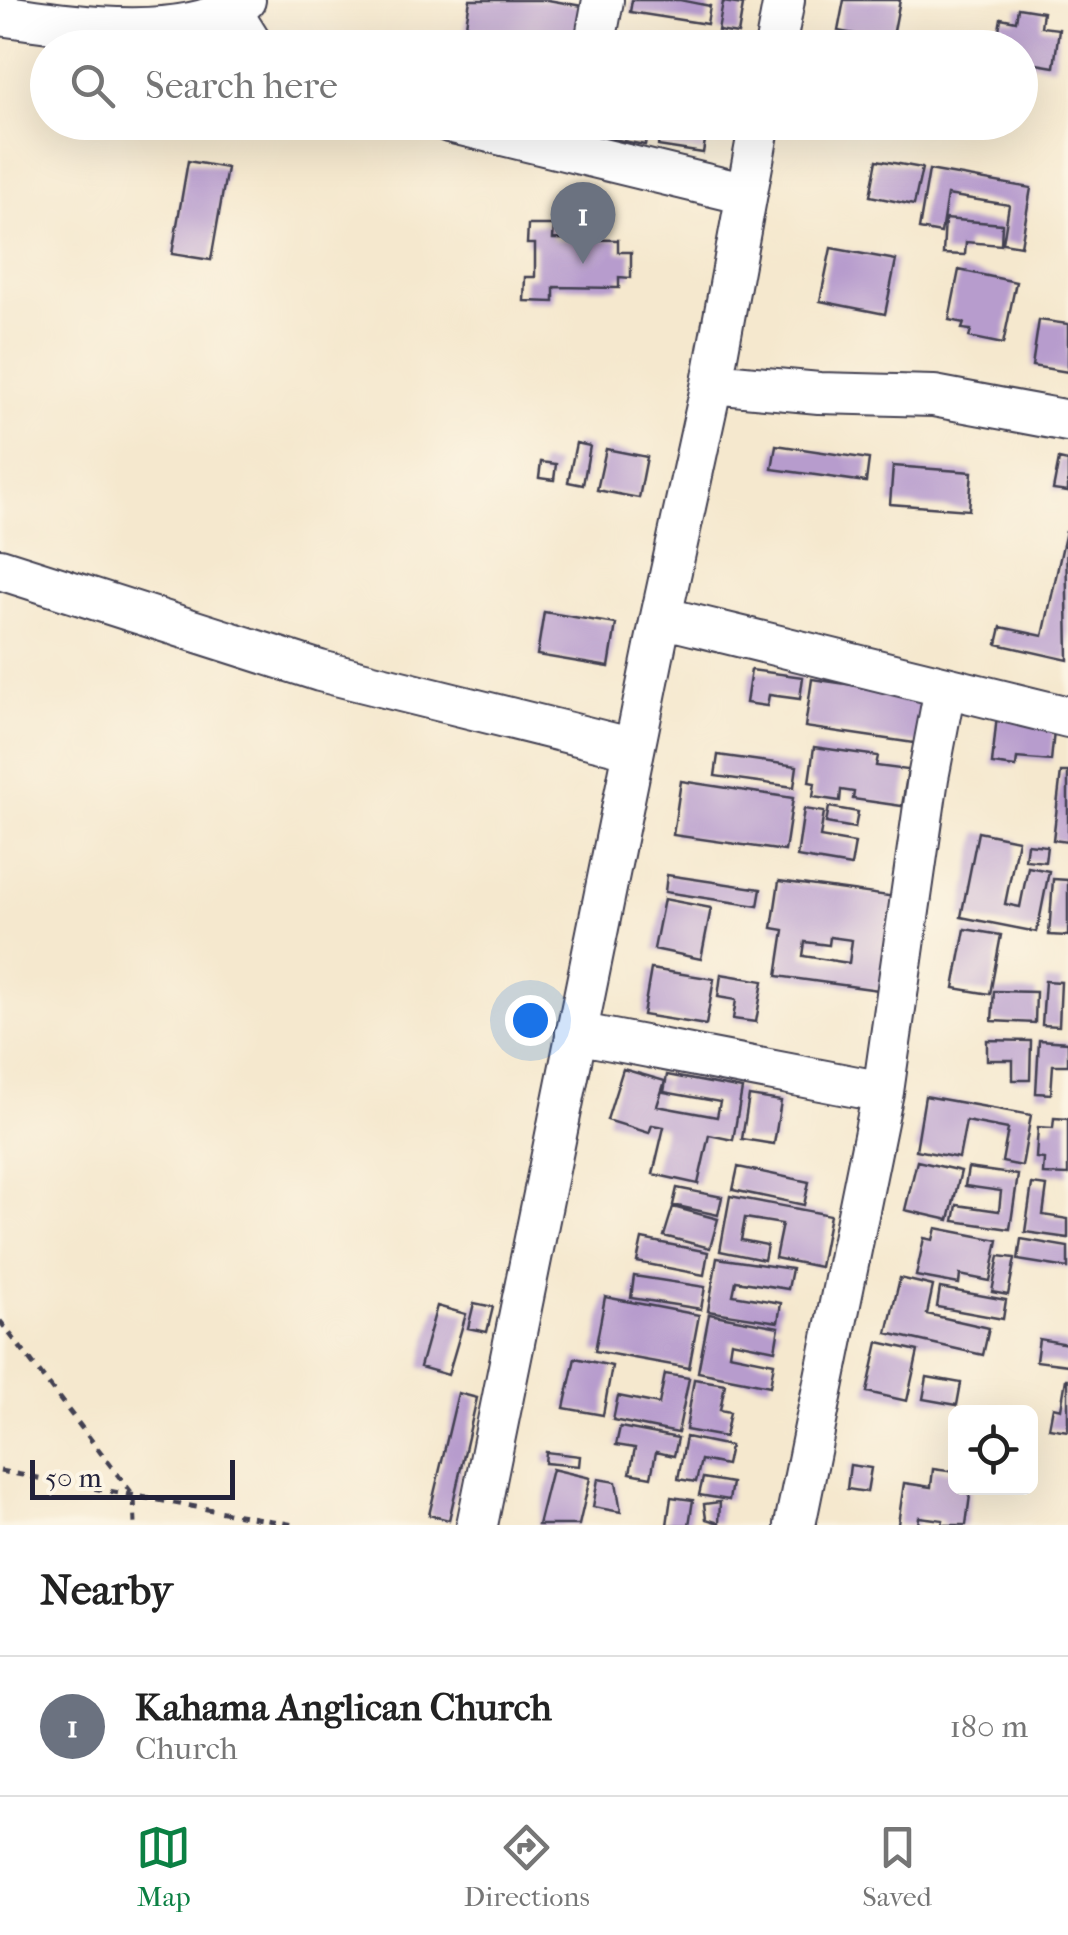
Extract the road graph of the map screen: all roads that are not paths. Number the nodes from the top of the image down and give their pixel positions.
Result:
1 (603, 0) edge
2 (784, 0) edge
3 (238, 6) edge
4 (0, 15) edge
5 (247, 30) edge
6 (597, 30) edge
7 (778, 30) edge
8 (585, 140) edge
9 (756, 140) edge
10 (746, 194) junction
11 (712, 382) junction
12 (1068, 422) edge
13 (0, 569) edge
14 (661, 617) junction
15 (945, 688) junction
16 (1068, 717) edge
17 (634, 750) junction
18 (576, 1033) junction
19 (883, 1092) junction
20 (476, 1525) edge
21 (794, 1525) edge

1 - 6 street
2 - 7 street
3 - 4 street
3 - 5 street
8 - 10 street
9 - 10 street
10 - 11 street
11 - 12 street
11 - 14 street
13 - 17 street
14 - 15 street
14 - 17 street
15 - 16 street
15 - 19 street
17 - 18 street
18 - 19 street
18 - 20 street
19 - 21 street

